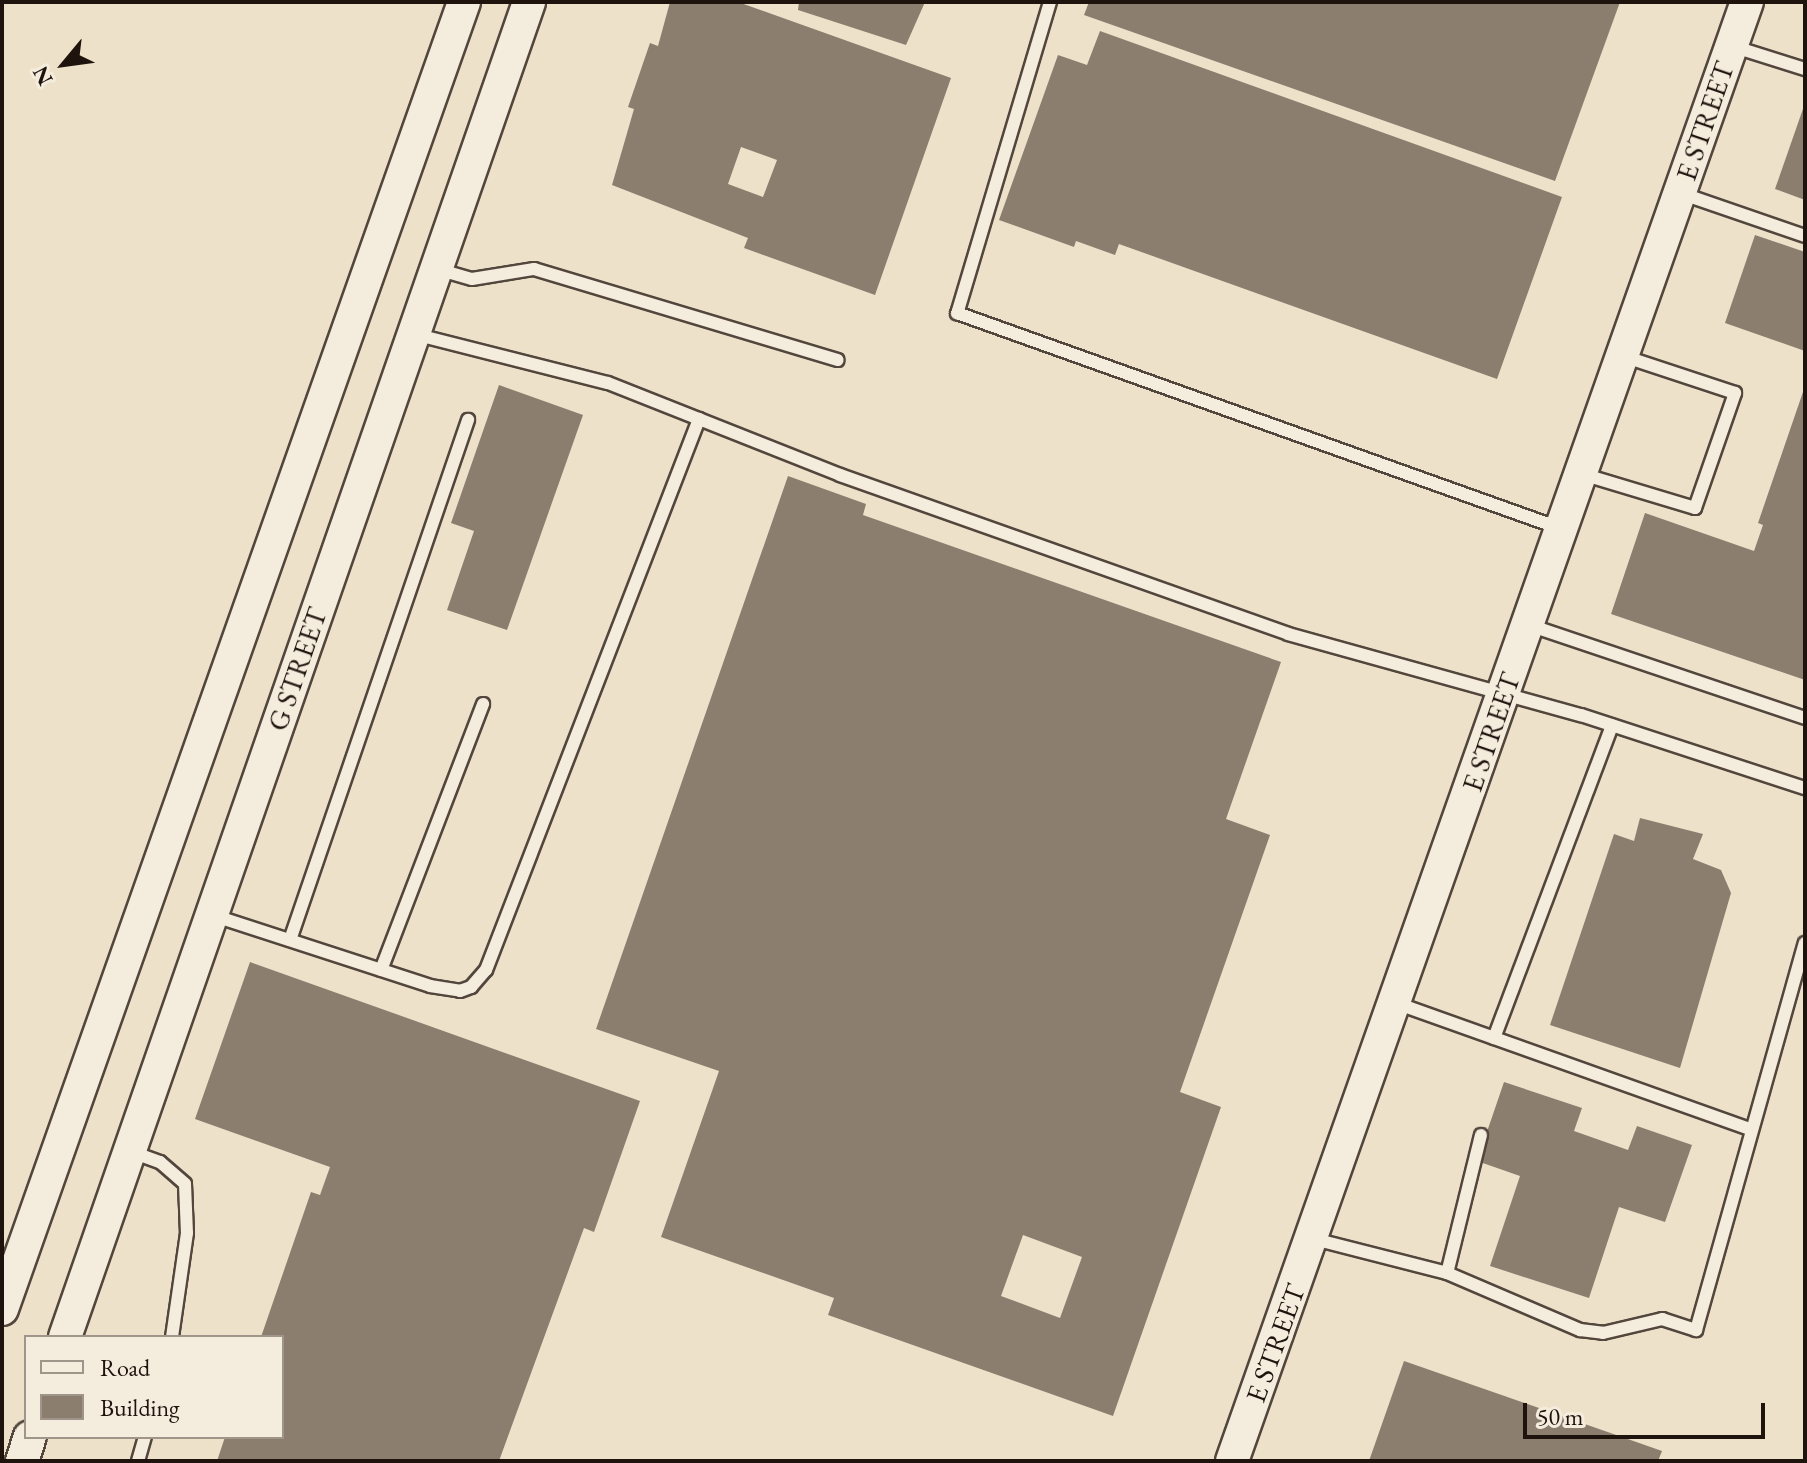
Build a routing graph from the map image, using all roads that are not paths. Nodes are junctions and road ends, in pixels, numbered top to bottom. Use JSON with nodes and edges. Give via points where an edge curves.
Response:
{"nodes":[{"id":1,"x":464,"y":2,"type":"edge"},
{"id":2,"x":529,"y":2,"type":"edge"},
{"id":3,"x":1050,"y":2,"type":"edge"},
{"id":4,"x":1747,"y":2,"type":"edge"},
{"id":5,"x":1732,"y":46,"type":"junction"},
{"id":6,"x":1805,"y":69,"type":"edge"},
{"id":7,"x":1680,"y":193,"type":"junction"},
{"id":8,"x":1805,"y":236,"type":"edge"},
{"id":9,"x":435,"y":269,"type":"junction"},
{"id":10,"x":413,"y":334,"type":"junction"},
{"id":11,"x":1623,"y":356,"type":"junction"},
{"id":12,"x":838,"y":360,"type":"dead end"},
{"id":13,"x":699,"y":419,"type":"junction"},
{"id":14,"x":468,"y":420,"type":"dead end"},
{"id":15,"x":1581,"y":474,"type":"junction"},
{"id":16,"x":1562,"y":529,"type":"junction"},
{"id":17,"x":1529,"y":625,"type":"junction"},
{"id":18,"x":1505,"y":693,"type":"junction"},
{"id":19,"x":483,"y":704,"type":"dead end"},
{"id":20,"x":1805,"y":718,"type":"edge"},
{"id":21,"x":1612,"y":726,"type":"junction"},
{"id":22,"x":1805,"y":788,"type":"edge"},
{"id":23,"x":211,"y":915,"type":"junction"},
{"id":24,"x":290,"y":940,"type":"junction"},
{"id":25,"x":1805,"y":943,"type":"edge"},
{"id":26,"x":381,"y":970,"type":"junction"},
{"id":27,"x":1396,"y":1003,"type":"junction"},
{"id":28,"x":1494,"y":1038,"type":"junction"},
{"id":29,"x":1749,"y":1129,"type":"junction"},
{"id":30,"x":1481,"y":1135,"type":"dead end"},
{"id":31,"x":129,"y":1151,"type":"junction"},
{"id":32,"x":1314,"y":1239,"type":"junction"},
{"id":33,"x":1447,"y":1273,"type":"junction"},
{"id":34,"x":2,"y":1309,"type":"edge"},
{"id":35,"x":66,"y":1335,"type":"edge"},
{"id":36,"x":172,"y":1335,"type":"edge"},
{"id":37,"x":29,"y":1439,"type":"edge"},
{"id":38,"x":144,"y":1439,"type":"edge"},
{"id":39,"x":22,"y":1461,"type":"edge"},
{"id":40,"x":138,"y":1461,"type":"edge"},
{"id":41,"x":1232,"y":1461,"type":"edge"}],
"edges":[{"from":1,"to":34,"type":"street"},
{"from":2,"to":9,"type":"street","name":"G STREET"},
{"from":3,"to":16,"type":"lane","via":[[957,313]]},
{"from":4,"to":5,"type":"street","name":"E STREET"},
{"from":5,"to":6,"type":"lane"},
{"from":5,"to":7,"type":"street","name":"E STREET"},
{"from":7,"to":8,"type":"lane"},
{"from":7,"to":11,"type":"street","name":"E STREET"},
{"from":9,"to":10,"type":"street","name":"G STREET"},
{"from":9,"to":12,"type":"lane","via":[[472,279],[534,269]]},
{"from":10,"to":13,"type":"lane","via":[[608,383]]},
{"from":10,"to":23,"type":"street","name":"G STREET"},
{"from":11,"to":15,"type":"street","name":"E STREET"},
{"from":11,"to":15,"type":"lane","via":[[1735,393],[1695,508]]},
{"from":13,"to":18,"type":"lane","via":[[851,479],[1288,634]]},
{"from":13,"to":26,"type":"lane","via":[[486,970],[460,991]]},
{"from":14,"to":24,"type":"lane"},
{"from":15,"to":16,"type":"street","name":"E STREET"},
{"from":16,"to":17,"type":"street","name":"E STREET"},
{"from":17,"to":18,"type":"street","name":"E STREET"},
{"from":17,"to":20,"type":"lane"},
{"from":18,"to":21,"type":"lane"},
{"from":18,"to":27,"type":"street","name":"E STREET"},
{"from":19,"to":26,"type":"lane"},
{"from":21,"to":22,"type":"lane"},
{"from":21,"to":28,"type":"lane"},
{"from":23,"to":24,"type":"lane"},
{"from":23,"to":31,"type":"street","name":"G STREET"},
{"from":24,"to":26,"type":"lane"},
{"from":25,"to":29,"type":"lane"},
{"from":27,"to":28,"type":"lane"},
{"from":27,"to":32,"type":"street","name":"E STREET"},
{"from":28,"to":29,"type":"lane"},
{"from":29,"to":33,"type":"lane","via":[[1696,1330],[1662,1319],[1603,1333],[1580,1330]]},
{"from":30,"to":33,"type":"lane"},
{"from":31,"to":35,"type":"street","name":"G STREET"},
{"from":31,"to":36,"type":"lane","via":[[160,1162],[185,1184],[187,1233]]},
{"from":32,"to":33,"type":"lane"},
{"from":32,"to":41,"type":"street","name":"E STREET"},
{"from":37,"to":39,"type":"street"},
{"from":38,"to":40,"type":"lane"}]}
